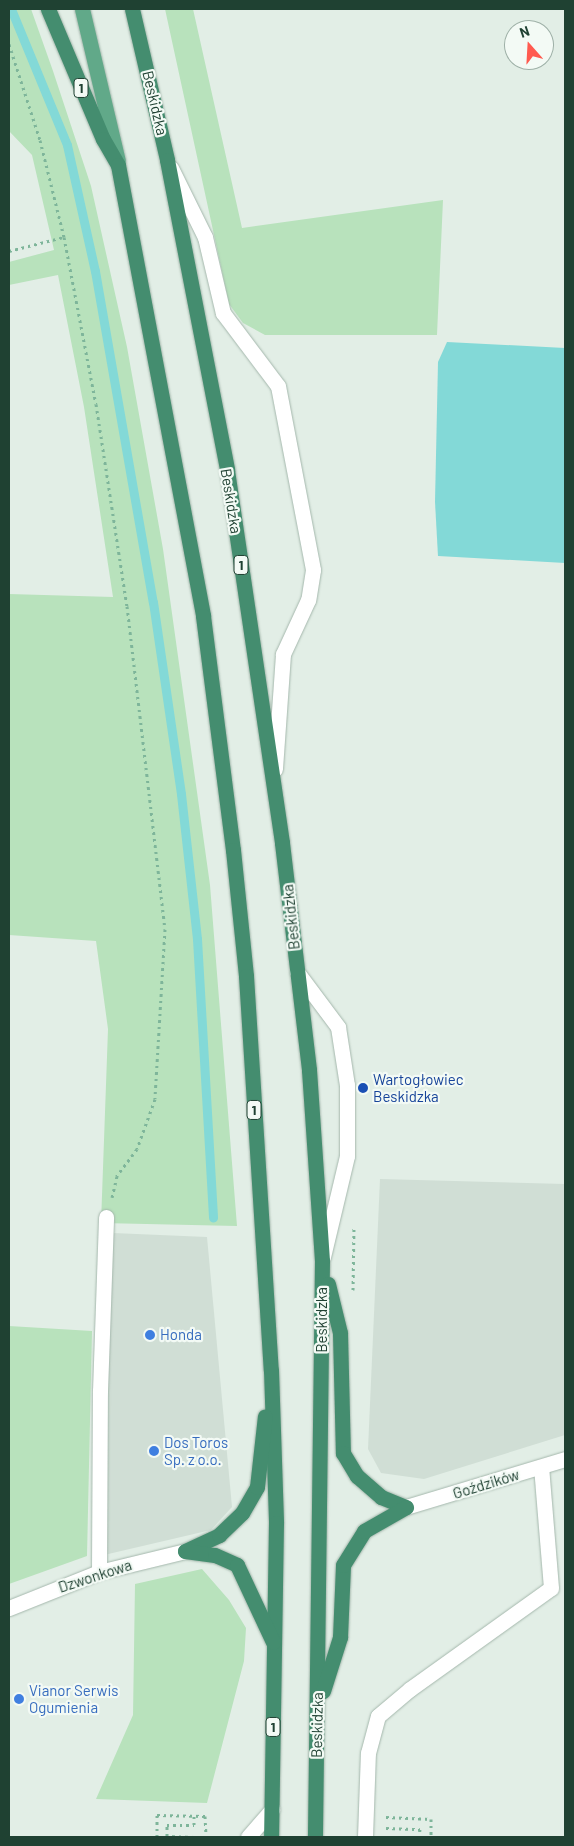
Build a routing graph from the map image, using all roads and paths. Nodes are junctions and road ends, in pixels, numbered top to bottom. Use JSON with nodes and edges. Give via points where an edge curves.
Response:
{"nodes":[{"id":1,"x":48,"y":9,"type":"edge"},
{"id":2,"x":82,"y":9,"type":"edge"},
{"id":3,"x":132,"y":9,"type":"edge"},
{"id":4,"x":9,"y":44,"type":"edge"},
{"id":5,"x":167,"y":160,"type":"junction"},
{"id":6,"x":118,"y":165,"type":"junction"},
{"id":7,"x":64,"y":237,"type":"junction"},
{"id":8,"x":9,"y":251,"type":"edge"},
{"id":9,"x":273,"y":786,"type":"junction"},
{"id":10,"x":297,"y":972,"type":"junction"},
{"id":11,"x":106,"y":1217,"type":"joint"},
{"id":12,"x":354,"y":1218,"type":"dead end"},
{"id":13,"x":322,"y":1261,"type":"junction"},
{"id":14,"x":353,"y":1296,"type":"dead end"},
{"id":15,"x":271,"y":1370,"type":"junction"},
{"id":16,"x":565,"y":1460,"type":"edge"},
{"id":17,"x":541,"y":1467,"type":"junction"},
{"id":18,"x":406,"y":1507,"type":"junction"},
{"id":19,"x":184,"y":1551,"type":"junction"},
{"id":20,"x":98,"y":1572,"type":"junction"},
{"id":21,"x":9,"y":1608,"type":"edge"},
{"id":22,"x":275,"y":1645,"type":"junction"},
{"id":23,"x":318,"y":1709,"type":"junction"},
{"id":24,"x":272,"y":1809,"type":"junction"},
{"id":25,"x":194,"y":1816,"type":"junction"},
{"id":26,"x":364,"y":1816,"type":"junction"},
{"id":27,"x":385,"y":1828,"type":"dead end"},
{"id":28,"x":157,"y":1837,"type":"edge"},
{"id":29,"x":194,"y":1837,"type":"edge"},
{"id":30,"x":206,"y":1837,"type":"edge"},
{"id":31,"x":248,"y":1837,"type":"edge"},
{"id":32,"x":271,"y":1837,"type":"edge"},
{"id":33,"x":315,"y":1837,"type":"edge"},
{"id":34,"x":365,"y":1837,"type":"edge"},
{"id":35,"x":419,"y":1837,"type":"edge"},
{"id":36,"x":431,"y":1837,"type":"edge"}],
"edges":[{"from":1,"to":6,"type":"highway","number":"1","via":[[103,139]]},
{"from":2,"to":6,"type":"main road"},
{"from":3,"to":5,"type":"highway","name":"Beskidzka","number":"1"},
{"from":4,"to":7,"type":"path","via":[[40,140]]},
{"from":5,"to":9,"type":"highway","name":"Beskidzka","number":"1","via":[[227,470]]},
{"from":5,"to":9,"type":"street","via":[[205,237],[223,313],[278,386],[313,570],[308,600],[283,654]]},
{"from":6,"to":15,"type":"highway","number":"1","via":[[203,616],[233,850],[246,976]]},
{"from":7,"to":8,"type":"path"},
{"from":7,"to":11,"type":"path","via":[[96,404],[125,596],[165,929],[155,1099],[137,1149],[117,1176]]},
{"from":9,"to":10,"type":"highway","name":"Beskidzka","number":"1"},
{"from":10,"to":13,"type":"highway","name":"Beskidzka","number":"1","via":[[309,1070]]},
{"from":10,"to":13,"type":"street","via":[[338,1027],[347,1085],[347,1156]]},
{"from":11,"to":20,"type":"street"},
{"from":12,"to":14,"type":"path"},
{"from":13,"to":18,"type":"highway","via":[[340,1333],[343,1453],[357,1476],[381,1497]]},
{"from":13,"to":23,"type":"highway","name":"Beskidzka","number":"1"},
{"from":15,"to":19,"type":"highway","via":[[257,1487],[242,1513],[219,1535]]},
{"from":15,"to":22,"type":"highway","number":"1","via":[[276,1523]]},
{"from":16,"to":17,"type":"street","name":"Goździków"},
{"from":17,"to":18,"type":"street","name":"Goździków"},
{"from":17,"to":26,"type":"street","via":[[551,1588],[410,1689],[378,1716],[368,1753]]},
{"from":18,"to":23,"type":"highway","via":[[364,1531],[343,1565],[340,1638]]},
{"from":19,"to":20,"type":"street","name":"Dzwonkowa"},
{"from":19,"to":22,"type":"highway","via":[[216,1554],[237,1565]]},
{"from":20,"to":21,"type":"street","name":"Dzwonkowa"},
{"from":22,"to":24,"type":"highway","number":"1"},
{"from":23,"to":33,"type":"highway","name":"Beskidzka","number":"1"},
{"from":24,"to":31,"type":"street"},
{"from":24,"to":32,"type":"highway","number":"1"},
{"from":25,"to":28,"type":"path","via":[[157,1815]]},
{"from":25,"to":29,"type":"path","via":[[194,1825],[167,1825],[167,1836]]},
{"from":25,"to":30,"type":"path","via":[[205,1816]]},
{"from":26,"to":34,"type":"street"},
{"from":26,"to":36,"type":"path","via":[[431,1819]]},
{"from":27,"to":35,"type":"path","via":[[420,1829]]}]}
